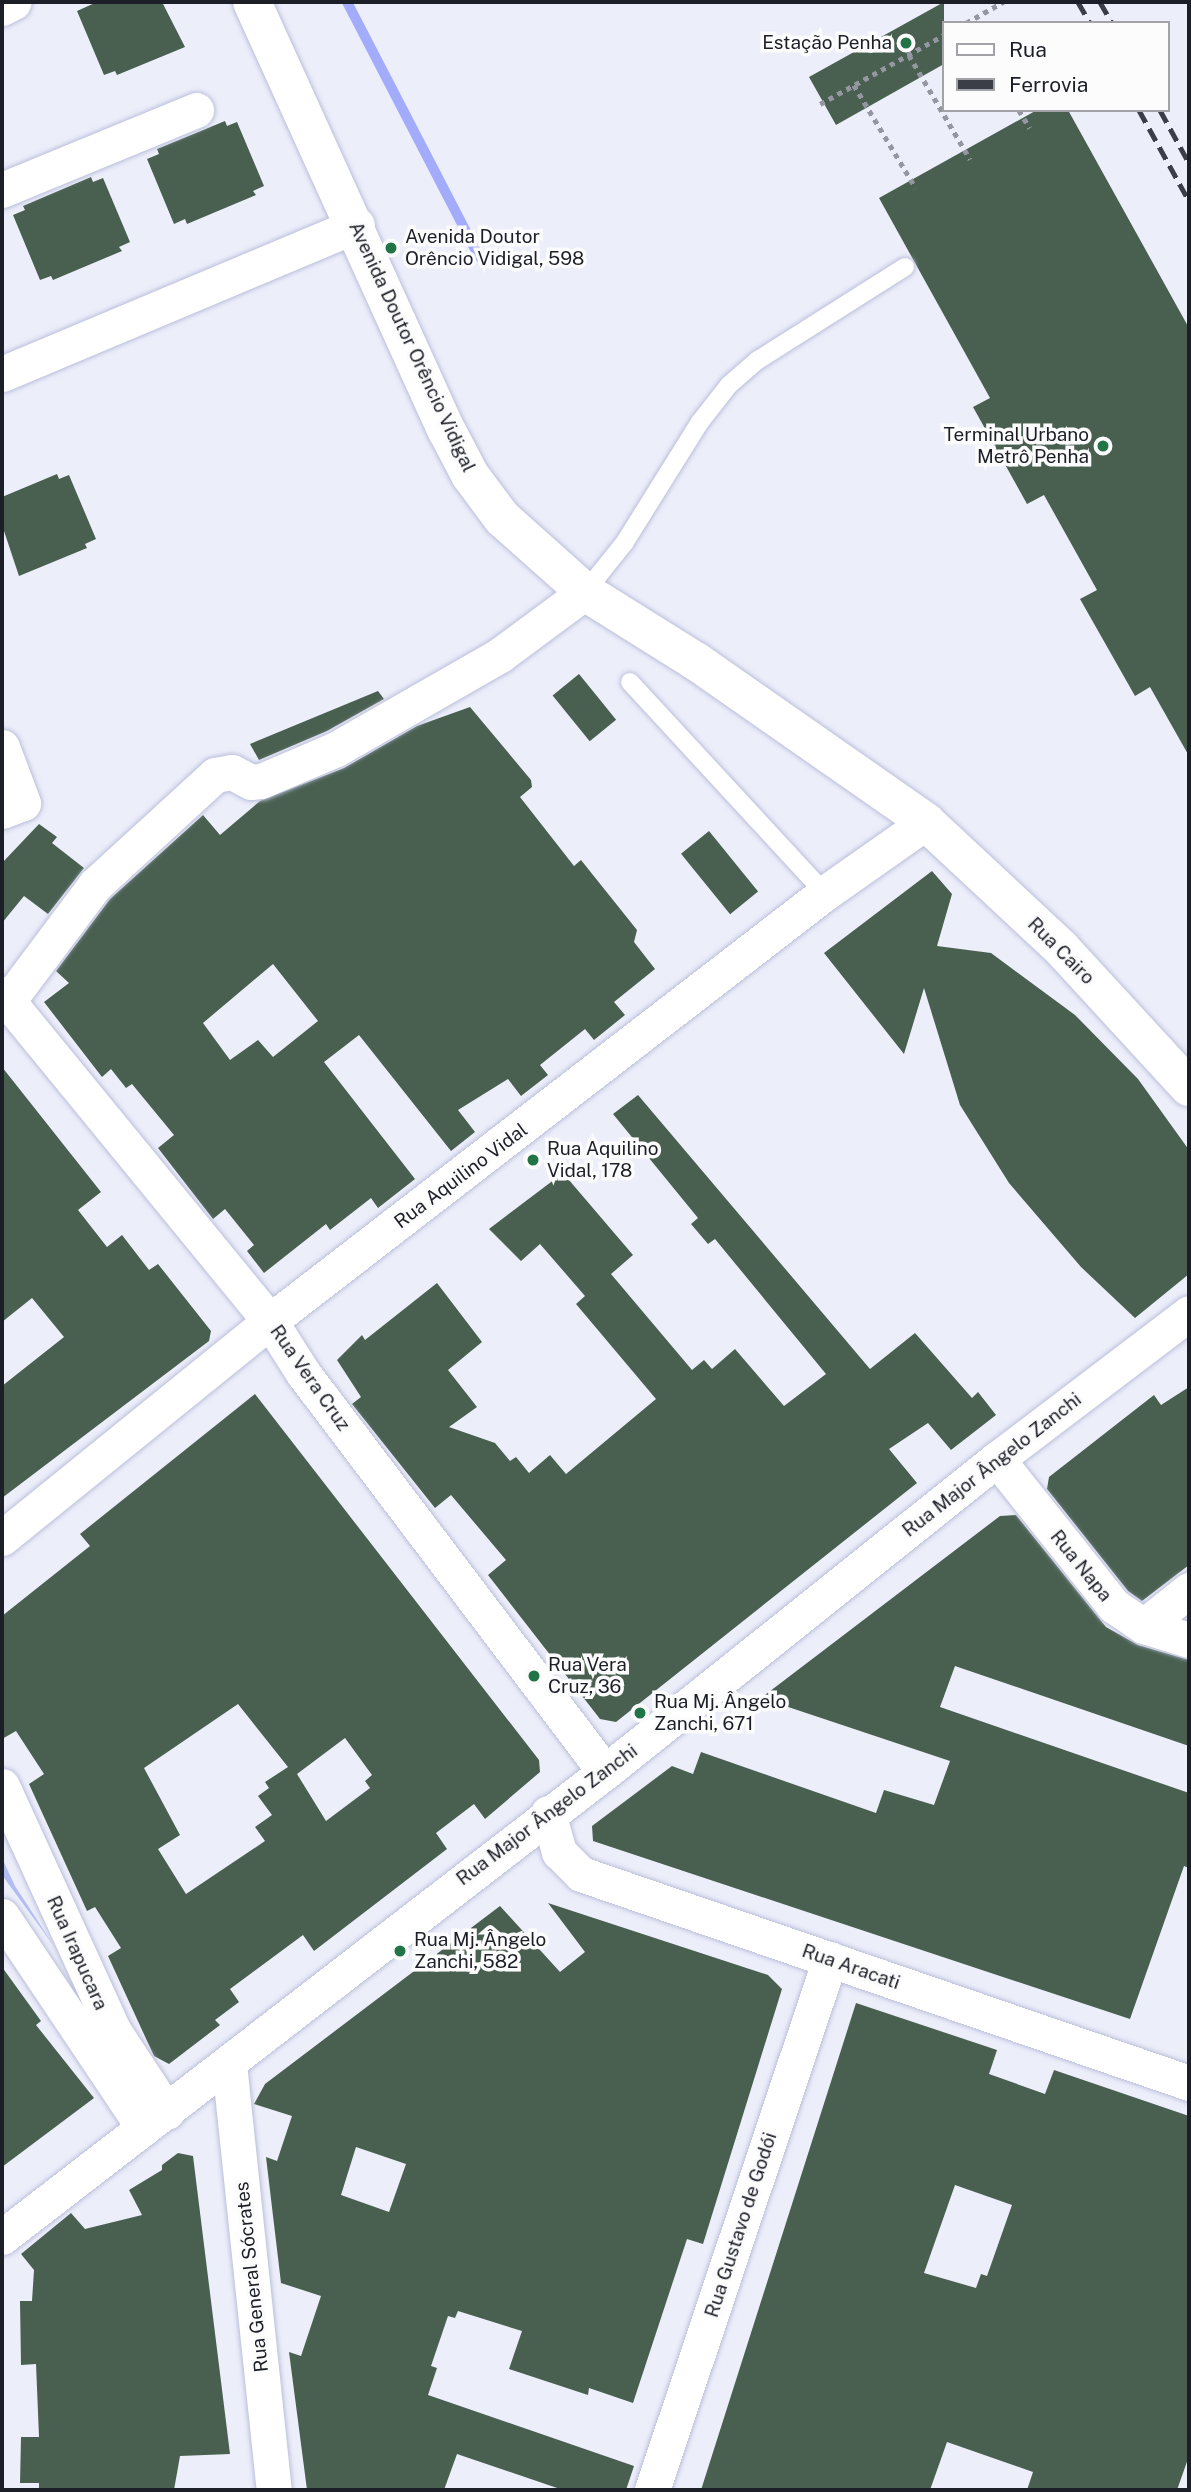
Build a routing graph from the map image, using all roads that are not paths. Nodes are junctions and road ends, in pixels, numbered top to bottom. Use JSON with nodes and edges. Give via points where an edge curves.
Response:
{"nodes":[{"id":1,"x":14,"y":2,"type":"edge"},
{"id":2,"x":252,"y":2,"type":"edge"},
{"id":3,"x":2,"y":8,"type":"edge"},
{"id":4,"x":196,"y":110,"type":"dead end"},
{"id":5,"x":2,"y":190,"type":"edge"},
{"id":6,"x":357,"y":225,"type":"junction"},
{"id":7,"x":905,"y":267,"type":"dead end"},
{"id":8,"x":2,"y":374,"type":"edge"},
{"id":9,"x":585,"y":592,"type":"junction"},
{"id":10,"x":630,"y":682,"type":"dead end"},
{"id":11,"x":2,"y":747,"type":"edge"},
{"id":12,"x":12,"y":807,"type":"edge"},
{"id":13,"x":926,"y":822,"type":"junction"},
{"id":14,"x":825,"y":893,"type":"junction"},
{"id":15,"x":5,"y":998,"type":"edge"},
{"id":16,"x":1189,"y":1087,"type":"edge"},
{"id":17,"x":1189,"y":1313,"type":"edge"},
{"id":18,"x":270,"y":1321,"type":"junction"},
{"id":19,"x":998,"y":1459,"type":"junction"},
{"id":20,"x":2,"y":1538,"type":"edge"},
{"id":21,"x":1189,"y":1590,"type":"edge"},
{"id":22,"x":1144,"y":1626,"type":"junction"},
{"id":23,"x":1189,"y":1640,"type":"edge"},
{"id":24,"x":605,"y":1772,"type":"junction"},
{"id":25,"x":2,"y":1786,"type":"edge"},
{"id":26,"x":548,"y":1813,"type":"junction"},
{"id":27,"x":2,"y":1916,"type":"edge"},
{"id":28,"x":830,"y":1959,"type":"junction"},
{"id":29,"x":229,"y":2064,"type":"junction"},
{"id":30,"x":1189,"y":2083,"type":"edge"},
{"id":31,"x":155,"y":2120,"type":"junction"},
{"id":32,"x":2,"y":2237,"type":"edge"},
{"id":33,"x":274,"y":2490,"type":"edge"},
{"id":34,"x":652,"y":2490,"type":"edge"}],
"edges":[{"from":1,"to":3,"type":"street"},
{"from":2,"to":6,"type":"street","name":"Avenida Doutor Orêncio Vidigal"},
{"from":4,"to":5,"type":"street"},
{"from":6,"to":8,"type":"street"},
{"from":6,"to":9,"type":"street","name":"Avenida Doutor Orêncio Vidigal","via":[[470,475],[502,518]]},
{"from":7,"to":9,"type":"lane","via":[[758,360],[729,385],[700,422],[625,542]]},
{"from":9,"to":13,"type":"street","name":"Avenida Doutor Orêncio Vidigal","via":[[697,662]]},
{"from":9,"to":15,"type":"street","via":[[500,655],[336,750],[261,781],[232,772],[215,775],[95,885]]},
{"from":10,"to":14,"type":"lane"},
{"from":11,"to":12,"type":"street"},
{"from":13,"to":14,"type":"street","name":"Rua Aquilino Vidal"},
{"from":13,"to":16,"type":"street","name":"Rua Cairo","via":[[1061,948]]},
{"from":14,"to":18,"type":"street","name":"Rua Aquilino Vidal"},
{"from":15,"to":18,"type":"street","name":"Rua Vera Cruz"},
{"from":17,"to":19,"type":"street","name":"Rua Major Ângelo Zanchi"},
{"from":18,"to":20,"type":"street","name":"Rua Aquilino Vidal"},
{"from":18,"to":24,"type":"street","name":"Rua Vera Cruz","via":[[303,1373]]},
{"from":19,"to":22,"type":"street","name":"Rua Napa","via":[[1114,1606]]},
{"from":19,"to":24,"type":"street","name":"Rua Major Ângelo Zanchi"},
{"from":21,"to":22,"type":"street"},
{"from":22,"to":23,"type":"street","name":"Rua Napa"},
{"from":24,"to":26,"type":"street","name":"Rua Major Ângelo Zanchi"},
{"from":25,"to":31,"type":"street","name":"Rua Irapucara"},
{"from":26,"to":28,"type":"street","name":"Rua Aracati","via":[[559,1852],[581,1874]]},
{"from":26,"to":29,"type":"street","name":"Rua Major Ângelo Zanchi"},
{"from":27,"to":31,"type":"street","name":"Rua Irapucara"},
{"from":28,"to":30,"type":"street","name":"Rua Aracati"},
{"from":28,"to":34,"type":"street","name":"Rua Gustavo de Godói"},
{"from":29,"to":31,"type":"street","name":"Rua Major Ângelo Zanchi"},
{"from":29,"to":33,"type":"street","name":"Rua General Sócrates"},
{"from":31,"to":32,"type":"street","name":"Rua Major Ângelo Zanchi"}]}
